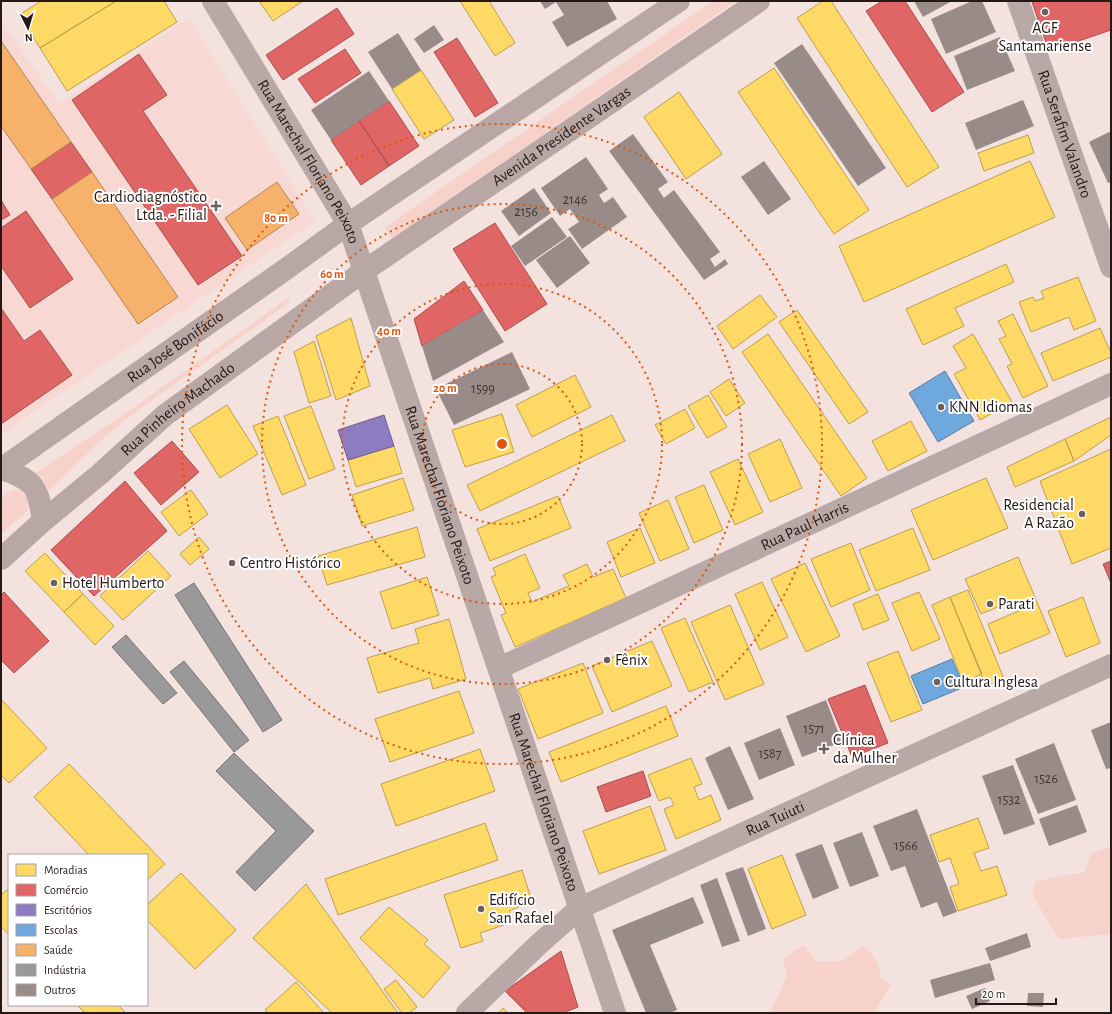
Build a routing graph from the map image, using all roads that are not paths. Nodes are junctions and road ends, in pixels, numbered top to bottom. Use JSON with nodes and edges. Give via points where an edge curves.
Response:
{"nodes":[{"id":1,"x":213,"y":1,"type":"edge"},
{"id":2,"x":679,"y":1,"type":"edge"},
{"id":3,"x":759,"y":1,"type":"edge"},
{"id":4,"x":1018,"y":1,"type":"edge"},
{"id":5,"x":348,"y":224,"type":"junction"},
{"id":6,"x":1111,"y":267,"type":"edge"},
{"id":7,"x":364,"y":271,"type":"junction"},
{"id":8,"x":1111,"y":384,"type":"edge"},
{"id":9,"x":1,"y":469,"type":"edge"},
{"id":10,"x":43,"y":521,"type":"junction"},
{"id":11,"x":1,"y":559,"type":"edge"},
{"id":12,"x":1111,"y":665,"type":"edge"},
{"id":13,"x":499,"y":668,"type":"junction"},
{"id":14,"x":580,"y":908,"type":"junction"},
{"id":15,"x":467,"y":1013,"type":"edge"},
{"id":16,"x":616,"y":1013,"type":"edge"}],
"edges":[{"from":1,"to":5,"type":"street","name":"Rua Marechal Floriano Peixoto"},
{"from":2,"to":5,"type":"main road"},
{"from":3,"to":7,"type":"main road","name":"Avenida Presidente Vargas"},
{"from":4,"to":6,"type":"street","name":"Rua Serafim Valandro"},
{"from":5,"to":7,"type":"street","name":"Rua Marechal Floriano Peixoto"},
{"from":5,"to":9,"type":"main road","name":"Rua José Bonifácio"},
{"from":7,"to":10,"type":"main road","name":"Rua Pinheiro Machado","via":[[165,415]]},
{"from":7,"to":13,"type":"street","name":"Rua Marechal Floriano Peixoto"},
{"from":8,"to":13,"type":"street","name":"Rua Paul Harris"},
{"from":9,"to":10,"type":"main road","via":[[22,476],[35,488],[41,504]]},
{"from":10,"to":11,"type":"main road","name":"Rua Pinheiro Machado"},
{"from":12,"to":14,"type":"street","name":"Rua Tuiuti"},
{"from":13,"to":14,"type":"street","name":"Rua Marechal Floriano Peixoto"},
{"from":14,"to":15,"type":"street","name":"Rua Tuiuti"},
{"from":14,"to":16,"type":"street","name":"Rua Marechal Floriano Peixoto"}]}
